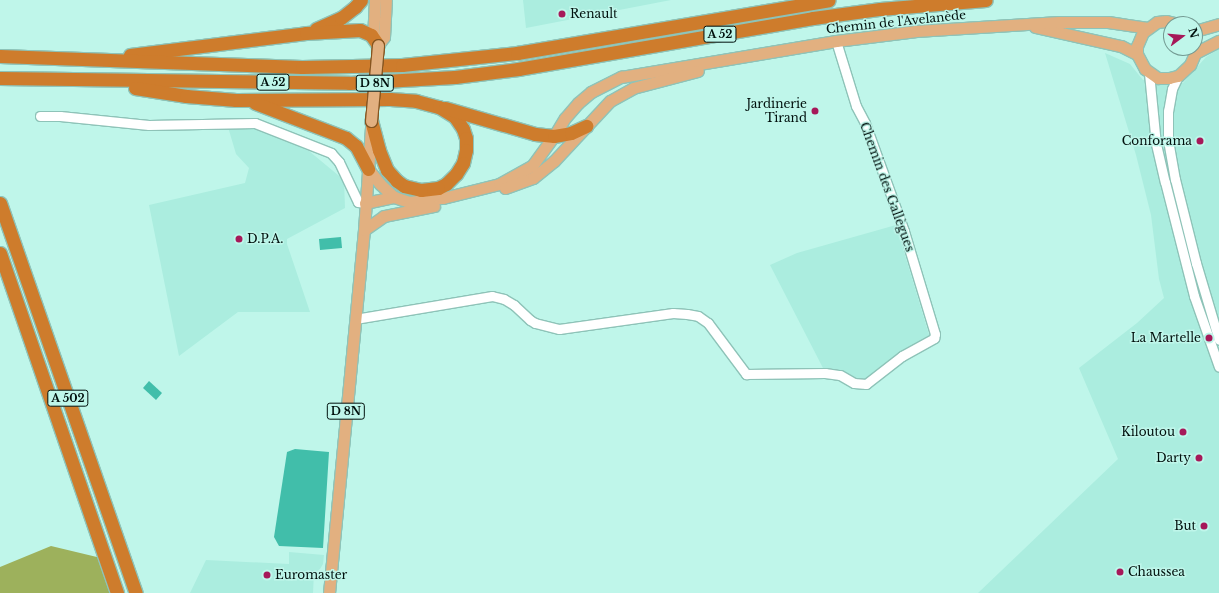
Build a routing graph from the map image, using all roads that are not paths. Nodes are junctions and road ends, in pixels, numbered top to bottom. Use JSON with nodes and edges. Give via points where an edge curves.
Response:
{"nodes":[{"id":1,"x":360,"y":0,"type":"edge"},
{"id":2,"x":375,"y":0,"type":"edge"},
{"id":3,"x":386,"y":0,"type":"edge"},
{"id":4,"x":829,"y":0,"type":"edge"},
{"id":5,"x":986,"y":0,"type":"edge"},
{"id":6,"x":1163,"y":21,"type":"edge"},
{"id":7,"x":1219,"y":24,"type":"edge"},
{"id":8,"x":1025,"y":25,"type":"junction"},
{"id":9,"x":1148,"y":28,"type":"junction"},
{"id":10,"x":1203,"y":29,"type":"edge"},
{"id":11,"x":306,"y":33,"type":"junction"},
{"id":12,"x":836,"y":41,"type":"junction"},
{"id":13,"x":1219,"y":41,"type":"edge"},
{"id":14,"x":378,"y":45,"type":"junction"},
{"id":15,"x":1203,"y":48,"type":"edge"},
{"id":16,"x":770,"y":53,"type":"junction"},
{"id":17,"x":1137,"y":54,"type":"junction"},
{"id":18,"x":0,"y":56,"type":"edge"},
{"id":19,"x":1193,"y":56,"type":"edge"},
{"id":20,"x":88,"y":60,"type":"junction"},
{"id":21,"x":1149,"y":73,"type":"junction"},
{"id":22,"x":1178,"y":76,"type":"junction"},
{"id":23,"x":0,"y":78,"type":"edge"},
{"id":24,"x":90,"y":80,"type":"junction"},
{"id":25,"x":248,"y":101,"type":"junction"},
{"id":26,"x":439,"y":107,"type":"junction"},
{"id":27,"x":40,"y":116,"type":"dead end"},
{"id":28,"x":371,"y":121,"type":"junction"},
{"id":29,"x":586,"y":126,"type":"junction"},
{"id":30,"x":554,"y":136,"type":"junction"},
{"id":31,"x":368,"y":169,"type":"junction"},
{"id":32,"x":394,"y":197,"type":"junction"},
{"id":33,"x":365,"y":202,"type":"junction"},
{"id":34,"x":0,"y":203,"type":"edge"},
{"id":35,"x":384,"y":216,"type":"junction"},
{"id":36,"x":364,"y":230,"type":"junction"},
{"id":37,"x":0,"y":253,"type":"edge"},
{"id":38,"x":355,"y":319,"type":"junction"},
{"id":39,"x":1219,"y":340,"type":"edge"},
{"id":40,"x":1219,"y":367,"type":"edge"},
{"id":41,"x":117,"y":593,"type":"edge"},
{"id":42,"x":136,"y":593,"type":"edge"},
{"id":43,"x":329,"y":593,"type":"edge"}],
"edges":[{"from":1,"to":11,"type":"highway","via":[[341,18]]},
{"from":2,"to":14,"type":"main road","number":"D 8N","via":[[373,33]]},
{"from":3,"to":14,"type":"main road","number":"D 8N","via":[[384,38]]},
{"from":4,"to":20,"type":"highway","number":"A 52","via":[[464,60],[302,67]]},
{"from":5,"to":24,"type":"highway","number":"A 52","via":[[880,9],[813,18],[518,69],[455,77],[349,83]]},
{"from":6,"to":9,"type":"main road"},
{"from":7,"to":10,"type":"main road"},
{"from":8,"to":9,"type":"main road","via":[[1108,22]]},
{"from":8,"to":12,"type":"main road","name":"Chemin de l'Avelanède","via":[[916,31]]},
{"from":8,"to":17,"type":"main road","via":[[1121,46]]},
{"from":9,"to":17,"type":"main road","via":[[1139,38]]},
{"from":11,"to":14,"type":"highway","via":[[360,30],[370,34]]},
{"from":11,"to":20,"type":"highway"},
{"from":12,"to":16,"type":"main road","name":"Chemin de l'Avelanède"},
{"from":12,"to":38,"type":"street","name":"Chemin des Gallègues","via":[[856,106],[865,123],[904,231],[935,334],[934,338],[902,356],[866,384],[859,384],[840,374],[746,374],[708,323],[698,316],[687,314],[673,313],[558,329],[535,323],[514,305],[492,296]]},
{"from":13,"to":15,"type":"main road"},
{"from":14,"to":28,"type":"main road","number":"D 8N","bridge":true},
{"from":16,"to":29,"type":"main road","name":"Chemin de l'Avelanède","via":[[633,88],[610,101]]},
{"from":16,"to":30,"type":"main road","name":"Chemin de l'Avelanède","via":[[621,77],[591,92],[578,103]]},
{"from":17,"to":21,"type":"main road"},
{"from":18,"to":20,"type":"highway","number":"A 52"},
{"from":19,"to":22,"type":"main road","via":[[1190,65]]},
{"from":21,"to":22,"type":"main road","via":[[1158,78]]},
{"from":21,"to":40,"type":"street","via":[[1156,144],[1164,182],[1194,296]]},
{"from":22,"to":39,"type":"street","via":[[1172,89],[1168,111],[1168,140],[1196,263]]},
{"from":23,"to":24,"type":"highway","number":"A 52"},
{"from":24,"to":25,"type":"highway","via":[[186,96]]},
{"from":25,"to":26,"type":"highway","via":[[390,99],[416,101]]},
{"from":25,"to":31,"type":"highway","via":[[346,138],[356,146]]},
{"from":26,"to":28,"type":"highway","via":[[455,117],[463,129],[466,150],[463,163],[456,174],[438,188],[413,189],[397,181],[387,170],[381,157]]},
{"from":26,"to":30,"type":"highway","via":[[535,134]]},
{"from":27,"to":33,"type":"street","via":[[149,125],[255,123],[331,153],[339,162],[358,202]]},
{"from":28,"to":31,"type":"main road","number":"D 8N"},
{"from":29,"to":30,"type":"highway","via":[[571,133]]},
{"from":29,"to":35,"type":"main road","name":"Chemin de l'Avelanède","via":[[554,161],[532,178],[497,191]]},
{"from":30,"to":32,"type":"main road","name":"Chemin de l'Avelanède","via":[[532,166],[499,184],[427,201],[409,202]]},
{"from":31,"to":32,"type":"main road","name":"Chemin de l'Avelanède"},
{"from":31,"to":33,"type":"main road","number":"D 8N"},
{"from":32,"to":33,"type":"main road","name":"Chemin de l'Avelanède"},
{"from":33,"to":35,"type":"main road"},
{"from":33,"to":36,"type":"main road","number":"D 8N"},
{"from":34,"to":42,"type":"highway","number":"A 502"},
{"from":35,"to":36,"type":"main road","name":"Chemin de l'Avelanède"},
{"from":36,"to":38,"type":"main road","number":"D 8N"},
{"from":37,"to":41,"type":"highway","number":"A 502"},
{"from":38,"to":43,"type":"main road","number":"D 8N"}]}
